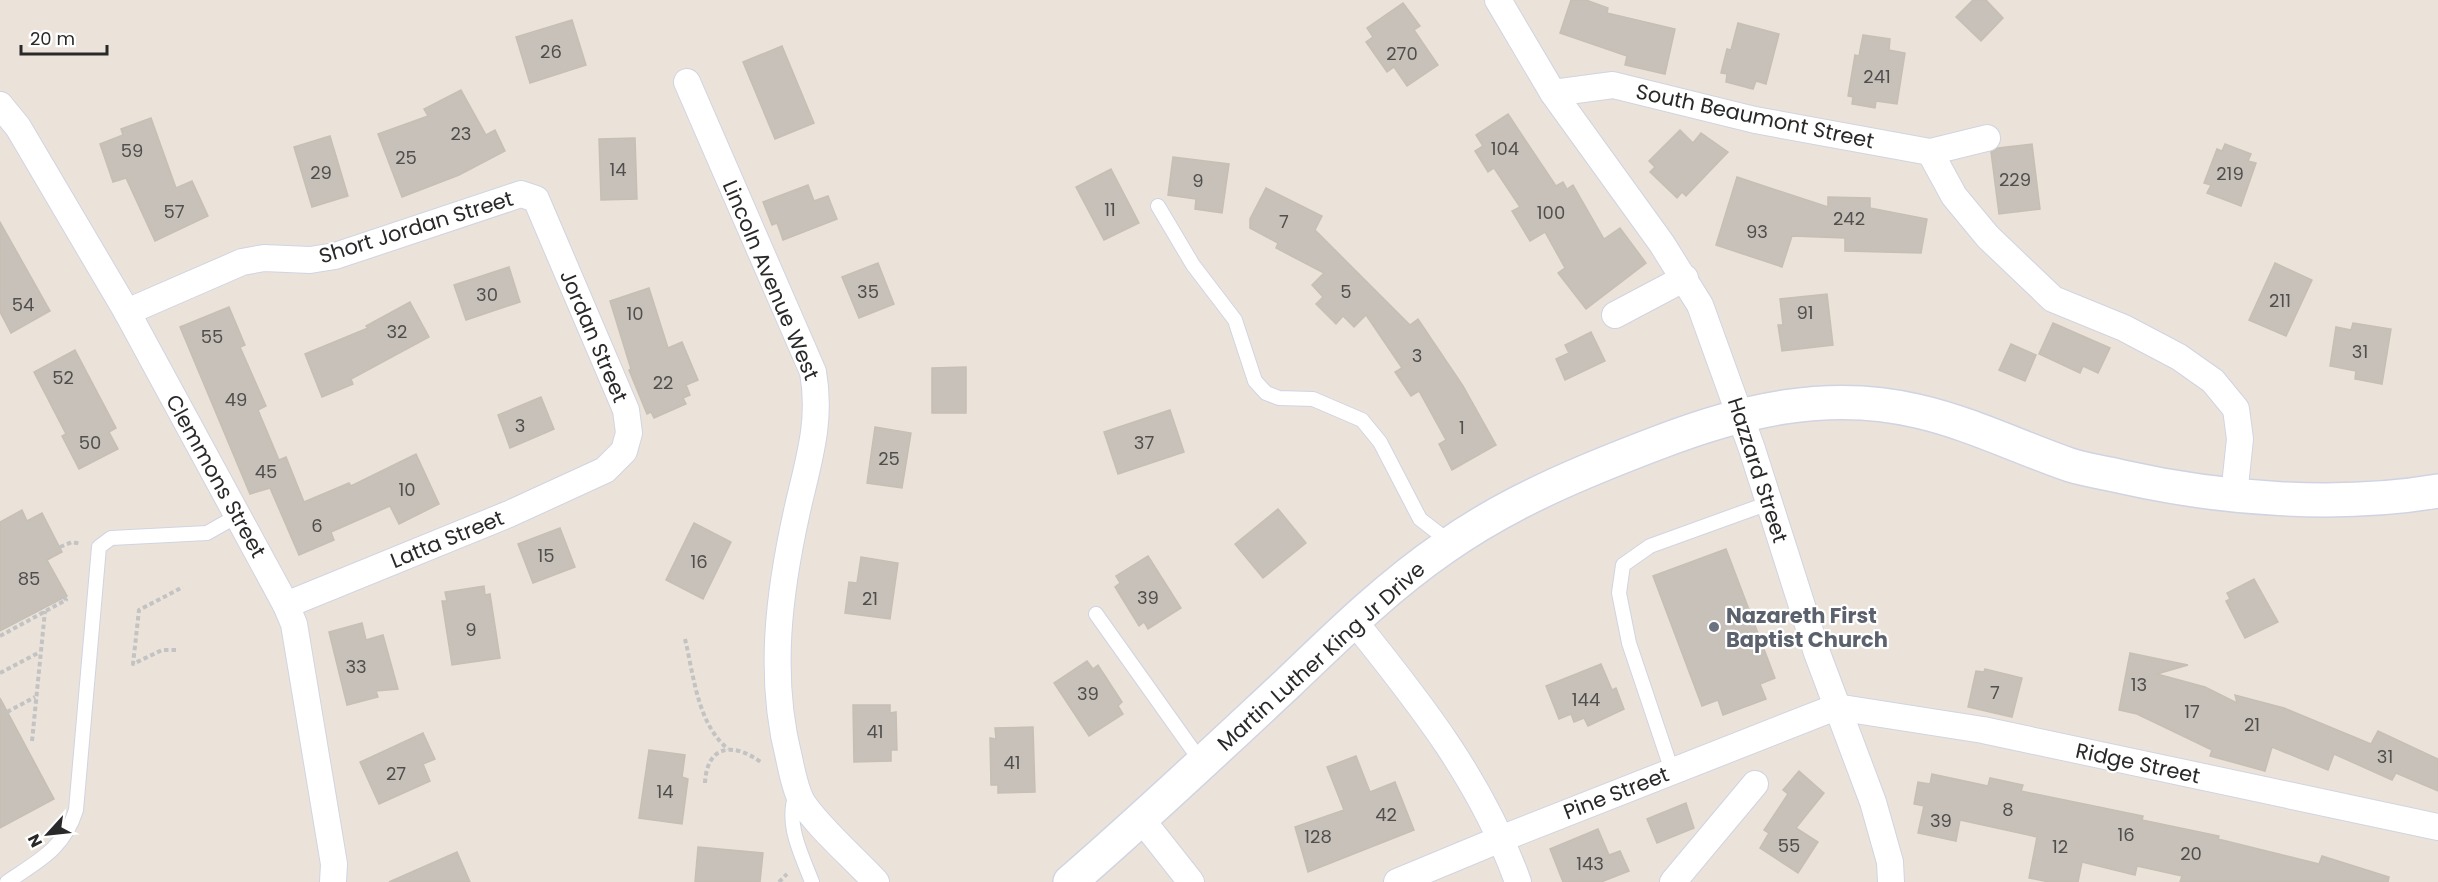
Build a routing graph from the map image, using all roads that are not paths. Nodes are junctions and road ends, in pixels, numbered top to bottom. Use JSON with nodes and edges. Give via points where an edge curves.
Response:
{"nodes":[{"id":1,"x":1498,"y":0,"type":"edge"},
{"id":2,"x":687,"y":82,"type":"dead end"},
{"id":3,"x":1553,"y":93,"type":"junction"},
{"id":4,"x":0,"y":105,"type":"edge"},
{"id":5,"x":1987,"y":138,"type":"dead end"},
{"id":6,"x":1930,"y":152,"type":"junction"},
{"id":7,"x":536,"y":199,"type":"joint"},
{"id":8,"x":1158,"y":206,"type":"dead end"},
{"id":9,"x":1685,"y":278,"type":"junction"},
{"id":10,"x":127,"y":312,"type":"junction"},
{"id":11,"x":1615,"y":315,"type":"dead end"},
{"id":12,"x":1739,"y":415,"type":"junction"},
{"id":13,"x":605,"y":470,"type":"joint"},
{"id":14,"x":2438,"y":490,"type":"edge"},
{"id":15,"x":2234,"y":495,"type":"junction"},
{"id":16,"x":1769,"y":503,"type":"junction"},
{"id":17,"x":237,"y":516,"type":"junction"},
{"id":18,"x":1451,"y":543,"type":"junction"},
{"id":19,"x":286,"y":605,"type":"junction"},
{"id":20,"x":1096,"y":614,"type":"dead end"},
{"id":21,"x":1354,"y":621,"type":"junction"},
{"id":22,"x":1836,"y":707,"type":"junction"},
{"id":23,"x":1202,"y":764,"type":"junction"},
{"id":24,"x":1672,"y":771,"type":"junction"},
{"id":25,"x":1755,"y":784,"type":"dead end"},
{"id":26,"x":798,"y":789,"type":"junction"},
{"id":27,"x":1142,"y":820,"type":"junction"},
{"id":28,"x":2438,"y":827,"type":"edge"},
{"id":29,"x":1503,"y":838,"type":"junction"},
{"id":30,"x":7,"y":882,"type":"edge"},
{"id":31,"x":333,"y":882,"type":"edge"},
{"id":32,"x":812,"y":882,"type":"edge"},
{"id":33,"x":876,"y":882,"type":"edge"},
{"id":34,"x":1070,"y":882,"type":"edge"},
{"id":35,"x":1191,"y":882,"type":"edge"},
{"id":36,"x":1397,"y":882,"type":"edge"},
{"id":37,"x":1518,"y":882,"type":"edge"},
{"id":38,"x":1673,"y":882,"type":"edge"},
{"id":39,"x":1891,"y":882,"type":"edge"}],
"edges":[{"from":1,"to":3,"type":"street"},
{"from":2,"to":26,"type":"street","name":"Lincoln Avenue West","via":[[813,372],[818,399],[778,612],[779,714]]},
{"from":3,"to":6,"type":"street","name":"South Beaumont Street","via":[[1613,85],[1755,120]]},
{"from":3,"to":9,"type":"street","name":"Hazzard Street"},
{"from":4,"to":10,"type":"street","name":"Clemmons Street","via":[[18,127]]},
{"from":5,"to":6,"type":"street"},
{"from":6,"to":15,"type":"street","via":[[1954,196],[1988,237],[2053,299],[2124,328],[2179,357],[2213,381],[2236,410],[2240,440]]},
{"from":7,"to":10,"type":"street","name":"Short Jordan Street","via":[[521,194],[335,256],[242,262]]},
{"from":7,"to":13,"type":"street","name":"Jordan Street","via":[[626,410],[629,433],[624,451]]},
{"from":8,"to":18,"type":"lane","via":[[1193,265],[1235,320],[1255,381],[1266,393],[1279,398],[1313,399],[1362,420],[1380,442],[1420,519]]},
{"from":9,"to":11,"type":"street"},
{"from":9,"to":12,"type":"street","name":"Hazzard Street","via":[[1713,334]]},
{"from":10,"to":17,"type":"street","name":"Clemmons Street"},
{"from":12,"to":15,"type":"main road","name":"Martin Luther King Jr Drive","via":[[1865,401],[1980,429],[2072,466]]},
{"from":12,"to":16,"type":"street","name":"Hazzard Street"},
{"from":12,"to":18,"type":"main road","name":"Martin Luther King Jr Drive","via":[[1600,464],[1520,502]]},
{"from":13,"to":19,"type":"street","name":"Latta Street","via":[[509,514]]},
{"from":14,"to":15,"type":"main road","name":"Martin Luther King Jr Drive","via":[[2403,497],[2326,499]]},
{"from":16,"to":22,"type":"street","name":"Hazzard Street"},
{"from":16,"to":24,"type":"lane","via":[[1650,546],[1623,565],[1618,593],[1629,643]]},
{"from":17,"to":19,"type":"street","name":"Clemmons Street"},
{"from":17,"to":30,"type":"lane","via":[[207,533],[111,538],[99,547],[76,810],[70,830],[57,847]]},
{"from":18,"to":21,"type":"main road","name":"Martin Luther King Jr Drive"},
{"from":19,"to":31,"type":"street","name":"Clemmons Street","via":[[294,624],[321,780],[334,864]]},
{"from":20,"to":23,"type":"lane"},
{"from":21,"to":23,"type":"main road","name":"Martin Luther King Jr Drive"},
{"from":21,"to":29,"type":"street","via":[[1418,700],[1476,788]]},
{"from":22,"to":24,"type":"street","name":"Pine Street"},
{"from":22,"to":28,"type":"street","name":"Ridge Street","via":[[1983,730]]},
{"from":22,"to":39,"type":"street","name":"Hazzard Street","via":[[1873,802],[1890,862]]},
{"from":23,"to":27,"type":"main road","name":"Martin Luther King Jr Drive"},
{"from":24,"to":29,"type":"street","name":"Pine Street"},
{"from":25,"to":38,"type":"street"},
{"from":26,"to":32,"type":"lane","via":[[790,814],[796,843]]},
{"from":26,"to":33,"type":"street","name":"Lincoln Avenue West","via":[[802,801]]},
{"from":27,"to":34,"type":"main road","name":"Martin Luther King Jr Drive"},
{"from":27,"to":35,"type":"street"},
{"from":29,"to":36,"type":"street","name":"Pine Street"},
{"from":29,"to":37,"type":"street"}]}
